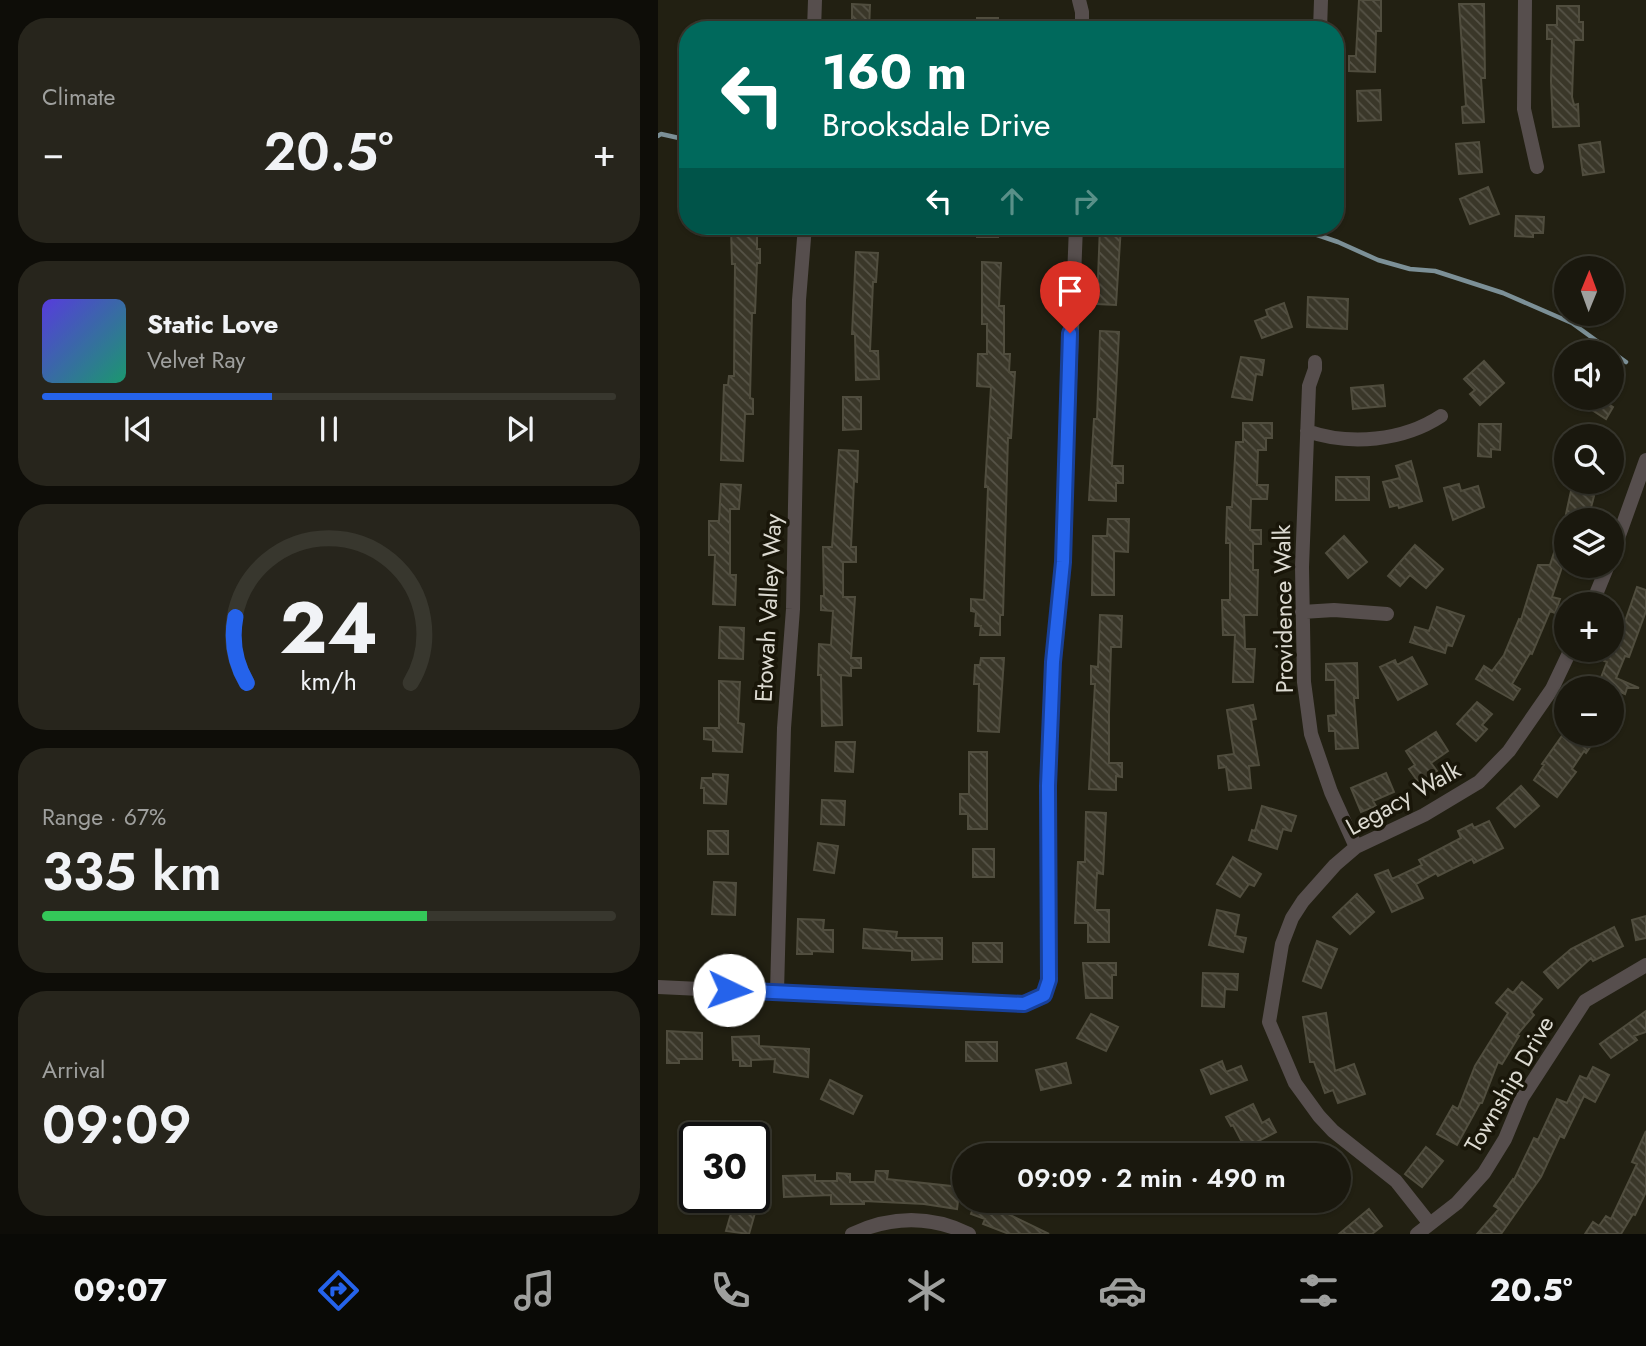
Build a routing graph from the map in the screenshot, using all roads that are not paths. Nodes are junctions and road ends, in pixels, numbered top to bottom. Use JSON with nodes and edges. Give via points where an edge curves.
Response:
{"nodes":[{"id":1,"x":815,"y":0,"type":"edge"},
{"id":2,"x":1079,"y":0,"type":"edge"},
{"id":3,"x":1321,"y":0,"type":"edge"},
{"id":4,"x":1525,"y":0,"type":"edge"},
{"id":5,"x":814,"y":21,"type":"edge"},
{"id":6,"x":1082,"y":21,"type":"edge"},
{"id":7,"x":1321,"y":21,"type":"edge"},
{"id":8,"x":1536,"y":167,"type":"dead end"},
{"id":9,"x":804,"y":235,"type":"edge"},
{"id":10,"x":1076,"y":235,"type":"edge"},
{"id":11,"x":1315,"y":362,"type":"dead end"},
{"id":12,"x":1441,"y":416,"type":"dead end"},
{"id":13,"x":1307,"y":431,"type":"junction"},
{"id":14,"x":1646,"y":460,"type":"edge"},
{"id":15,"x":1624,"y":521,"type":"edge"},
{"id":16,"x":1302,"y":612,"type":"junction"},
{"id":17,"x":1387,"y":614,"type":"dead end"},
{"id":18,"x":1565,"y":662,"type":"edge"},
{"id":19,"x":1356,"y":847,"type":"junction"},
{"id":20,"x":1646,"y":965,"type":"edge"},
{"id":21,"x":658,"y":987,"type":"edge"},
{"id":22,"x":777,"y":992,"type":"junction"},
{"id":23,"x":1430,"y":1224,"type":"junction"},
{"id":24,"x":852,"y":1234,"type":"edge"},
{"id":25,"x":969,"y":1234,"type":"edge"},
{"id":26,"x":1417,"y":1234,"type":"edge"}],
"edges":[{"from":1,"to":5,"type":"street"},
{"from":2,"to":6,"type":"street"},
{"from":3,"to":7,"type":"street"},
{"from":4,"to":8,"type":"street","via":[[1524,109]]},
{"from":9,"to":22,"type":"street","name":"Etowah Valley Way"},
{"from":10,"to":22,"type":"street","via":[[1063,562],[1053,662],[1049,980],[1044,995],[1024,1004]]},
{"from":11,"to":13,"type":"street","name":"Providence Walk"},
{"from":12,"to":13,"type":"street","via":[[1424,427],[1374,438],[1322,437]]},
{"from":13,"to":16,"type":"street","name":"Providence Walk"},
{"from":14,"to":15,"type":"street"},
{"from":16,"to":17,"type":"street"},
{"from":16,"to":19,"type":"street","name":"Providence Walk","via":[[1311,734]]},
{"from":18,"to":19,"type":"street","name":"Legacy Walk","via":[[1509,751],[1479,782]]},
{"from":19,"to":23,"type":"street","name":"Legacy Walk","via":[[1335,865],[1292,918],[1280,953],[1269,1022],[1306,1101],[1333,1131],[1396,1181]]},
{"from":20,"to":23,"type":"street","name":"Township Drive","via":[[1585,1001],[1522,1098],[1484,1173]]},
{"from":21,"to":22,"type":"street"},
{"from":23,"to":26,"type":"street","name":"Township Drive"},
{"from":24,"to":25,"type":"street","via":[[909,1219],[949,1225]]}]}
